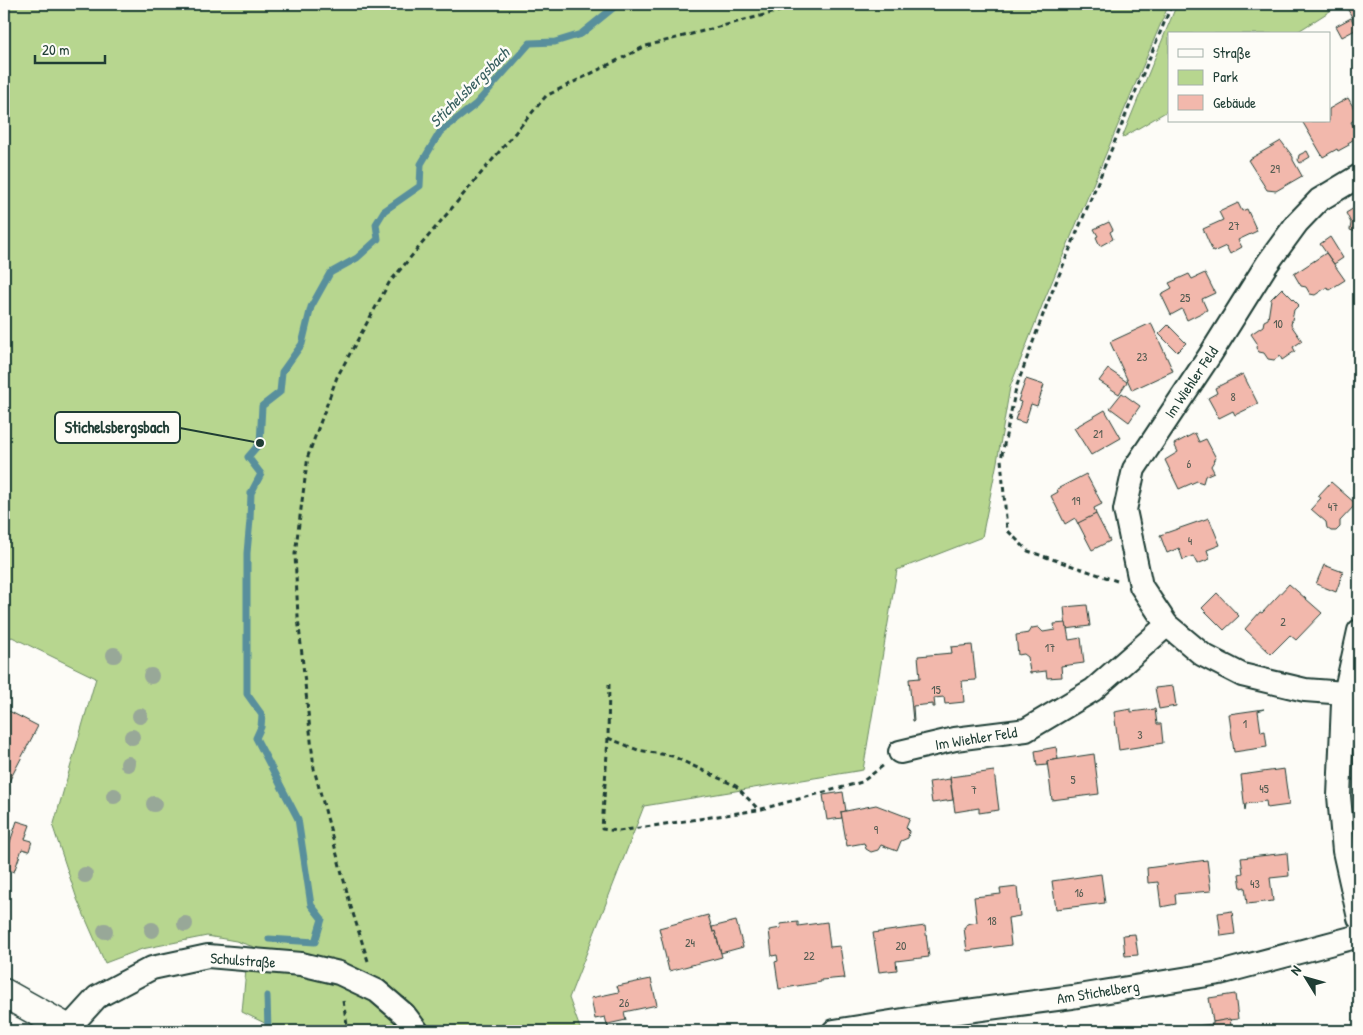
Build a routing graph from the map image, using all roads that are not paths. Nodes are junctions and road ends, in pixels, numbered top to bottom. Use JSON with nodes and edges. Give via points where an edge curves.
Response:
{"nodes":[{"id":1,"x":1359,"y":176,"type":"edge"},
{"id":2,"x":1167,"y":625,"type":"junction"},
{"id":3,"x":1359,"y":631,"type":"edge"},
{"id":4,"x":1349,"y":700,"type":"edge"},
{"id":5,"x":900,"y":752,"type":"road end"},
{"id":6,"x":1359,"y":918,"type":"edge"},
{"id":7,"x":1359,"y":936,"type":"edge"},
{"id":8,"x":4,"y":993,"type":"edge"},
{"id":9,"x":69,"y":1030,"type":"edge"},
{"id":10,"x":417,"y":1031,"type":"edge"},
{"id":11,"x":834,"y":1031,"type":"edge"}],
"edges":[{"from":1,"to":2,"type":"street","name":"Im Wiehler Feld","via":[[1319,200],[1297,223],[1134,469],[1125,510],[1142,586]]},
{"from":2,"to":4,"type":"street","name":"Im Wiehler Feld","via":[[1203,655],[1242,674]]},
{"from":2,"to":5,"type":"street","name":"Im Wiehler Feld","via":[[1094,690],[1026,730],[955,739]]},
{"from":3,"to":4,"type":"street"},
{"from":4,"to":6,"type":"street","via":[[1339,796],[1344,851]]},
{"from":7,"to":11,"type":"street","name":"Am Stichelberg","via":[[1220,973]]},
{"from":8,"to":9,"type":"street"},
{"from":9,"to":10,"type":"street","name":"Schulstraße","via":[[97,997],[152,968],[208,956],[301,964],[340,973],[377,990],[404,1014]]}]}
